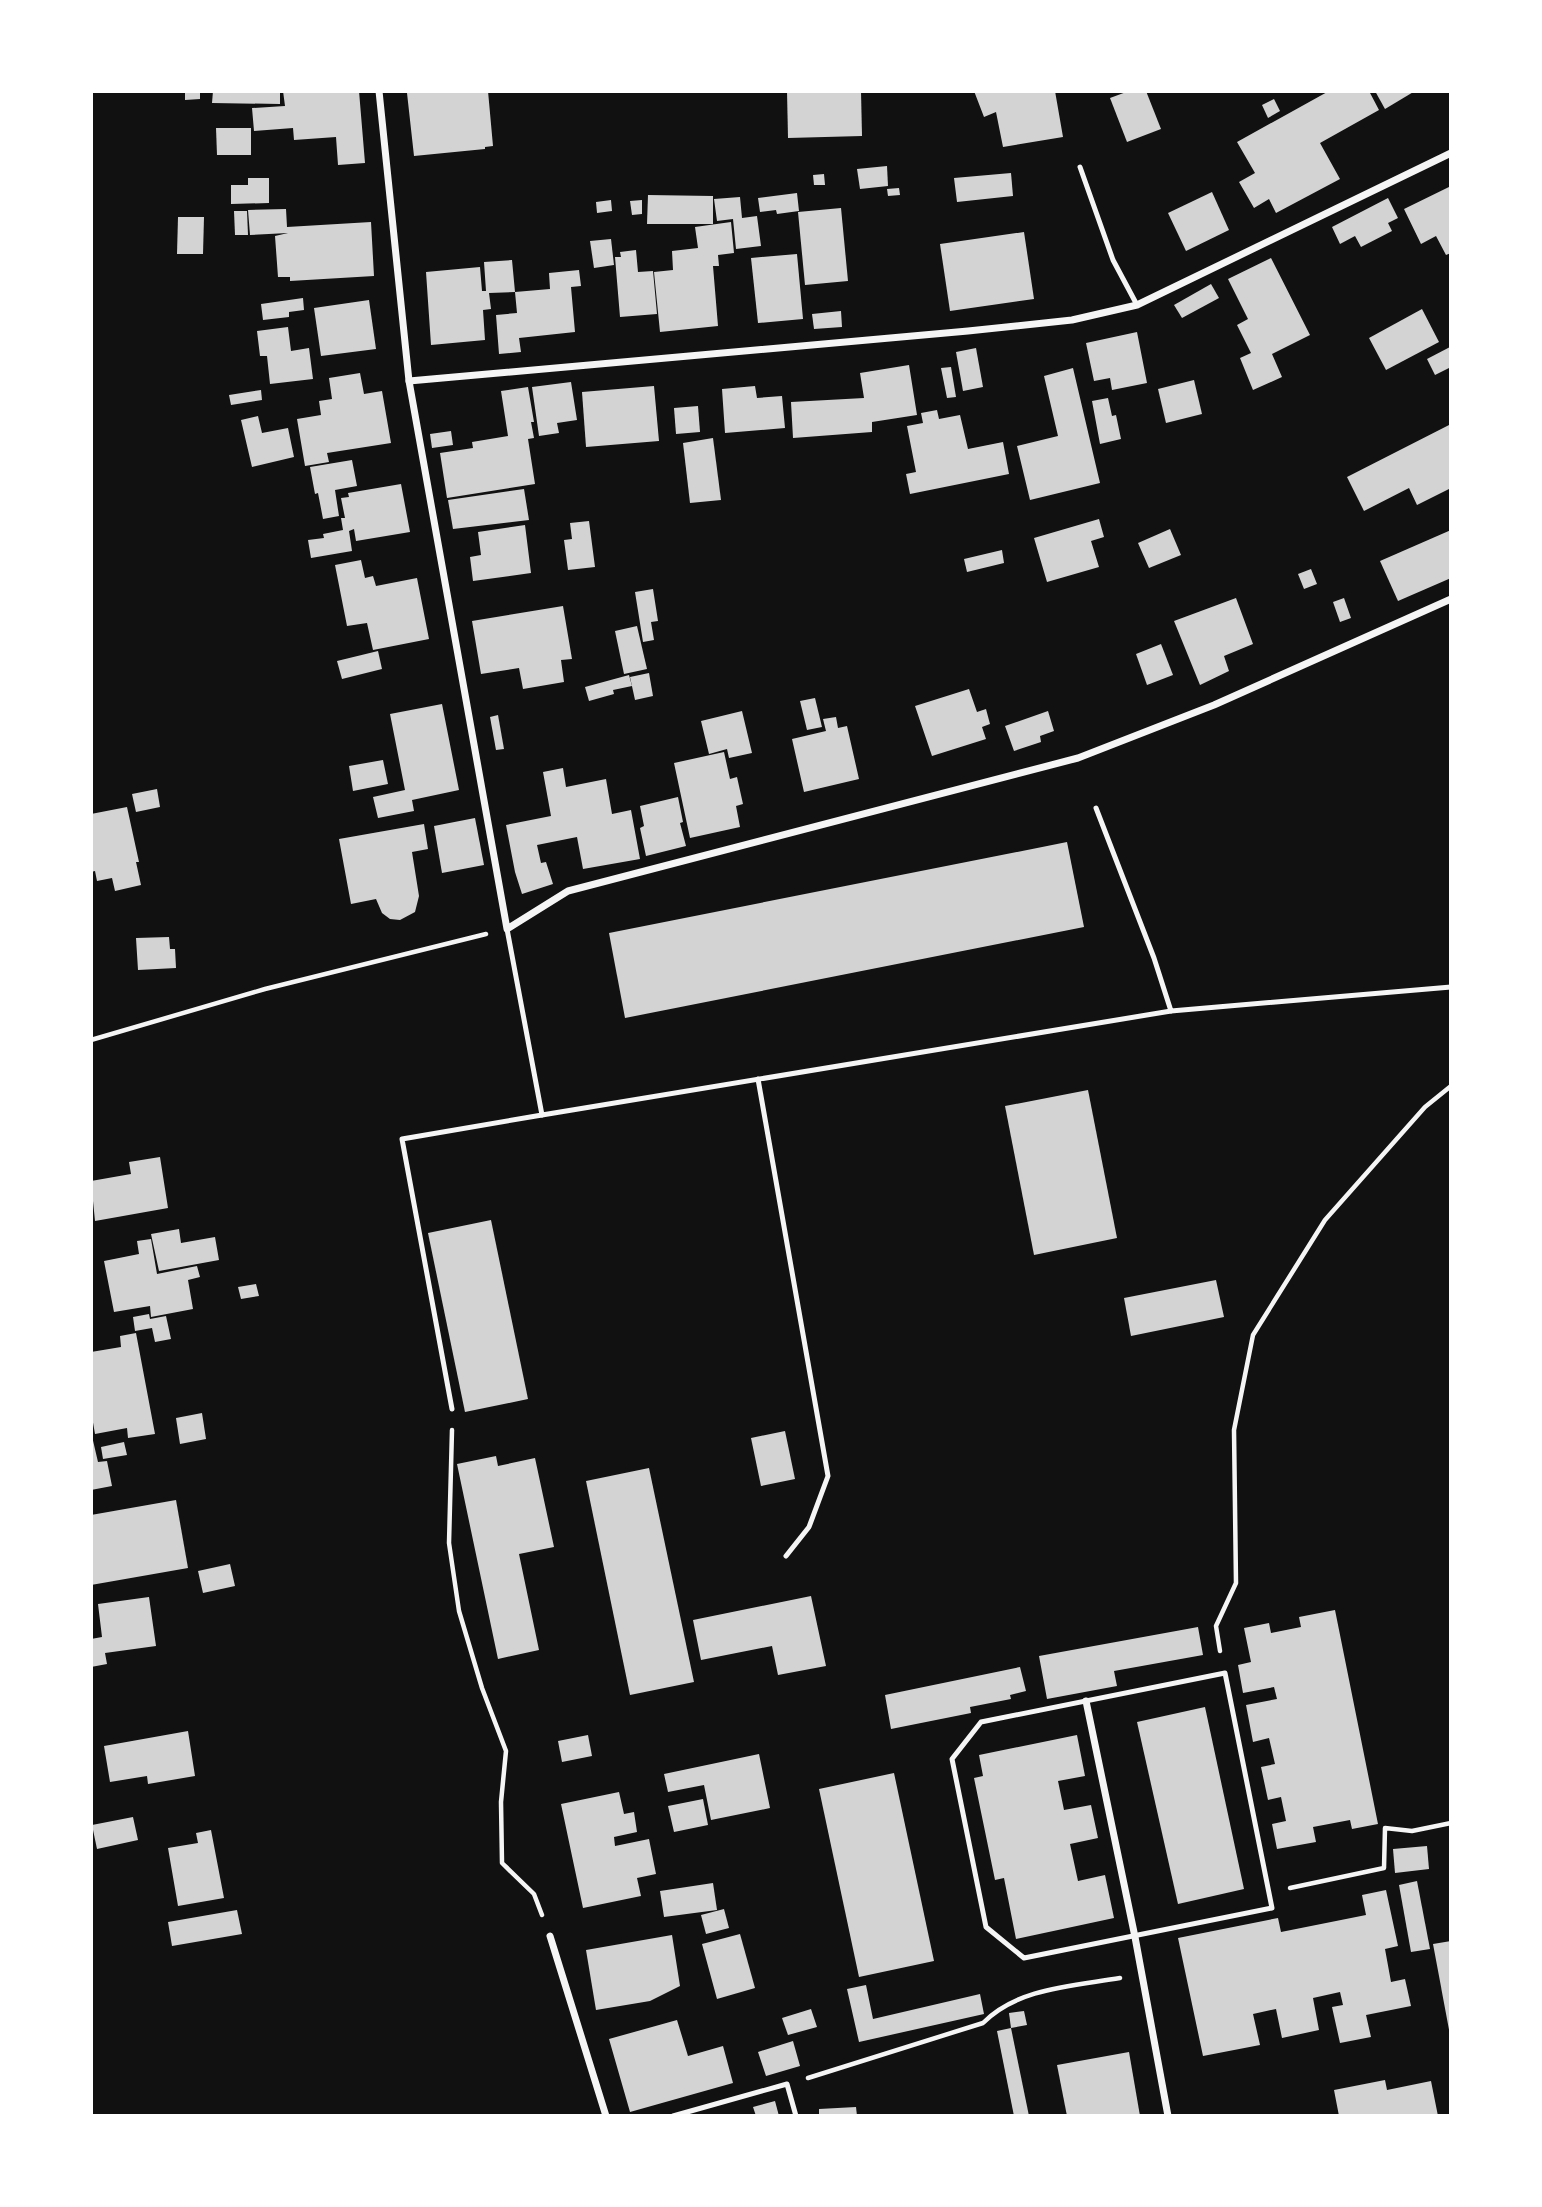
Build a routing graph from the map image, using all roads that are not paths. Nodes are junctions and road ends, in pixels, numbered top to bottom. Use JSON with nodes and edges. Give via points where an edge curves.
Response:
{"nodes":[{"id":1,"x":379,"y":91,"type":"edge"},
{"id":2,"x":1451,"y":153,"type":"edge"},
{"id":3,"x":1080,"y":167,"type":"dead end"},
{"id":4,"x":1136,"y":305,"type":"junction"},
{"id":5,"x":409,"y":381,"type":"junction"},
{"id":6,"x":1451,"y":599,"type":"edge"},
{"id":7,"x":1096,"y":808,"type":"dead end"},
{"id":8,"x":507,"y":929,"type":"junction"},
{"id":9,"x":1451,"y":987,"type":"edge"},
{"id":10,"x":1171,"y":1011,"type":"junction"},
{"id":11,"x":758,"y":1079,"type":"junction"},
{"id":12,"x":542,"y":1115,"type":"junction"},
{"id":13,"x":452,"y":1409,"type":"road end"},
{"id":14,"x":786,"y":1556,"type":"dead end"},
{"id":15,"x":1086,"y":1701,"type":"junction"},
{"id":16,"x":550,"y":1936,"type":"road end"},
{"id":17,"x":1135,"y":1937,"type":"junction"},
{"id":18,"x":606,"y":2116,"type":"edge"},
{"id":19,"x":673,"y":2116,"type":"edge"},
{"id":20,"x":796,"y":2116,"type":"edge"},
{"id":21,"x":1168,"y":2116,"type":"edge"}],
"edges":[{"from":1,"to":5,"type":"street"},
{"from":2,"to":4,"type":"street"},
{"from":3,"to":4,"type":"lane","via":[[1113,260]]},
{"from":4,"to":5,"type":"street","via":[[1072,320],[968,331]]},
{"from":5,"to":8,"type":"street"},
{"from":6,"to":8,"type":"street","via":[[1214,705],[1078,758],[568,891]]},
{"from":7,"to":10,"type":"lane"},
{"from":8,"to":12,"type":"lane"},
{"from":9,"to":10,"type":"lane"},
{"from":10,"to":11,"type":"lane"},
{"from":11,"to":12,"type":"lane"},
{"from":11,"to":14,"type":"lane","via":[[828,1476],[809,1527]]},
{"from":12,"to":13,"type":"lane","via":[[402,1139]]},
{"from":15,"to":17,"type":"street"},
{"from":15,"to":17,"type":"lane","via":[[981,1722],[952,1759],[986,1927],[1024,1958]]},
{"from":15,"to":17,"type":"lane","via":[[1224,1673],[1272,1908]]},
{"from":16,"to":18,"type":"street"},
{"from":17,"to":21,"type":"street"},
{"from":19,"to":20,"type":"lane","via":[[787,2084]]}]}
